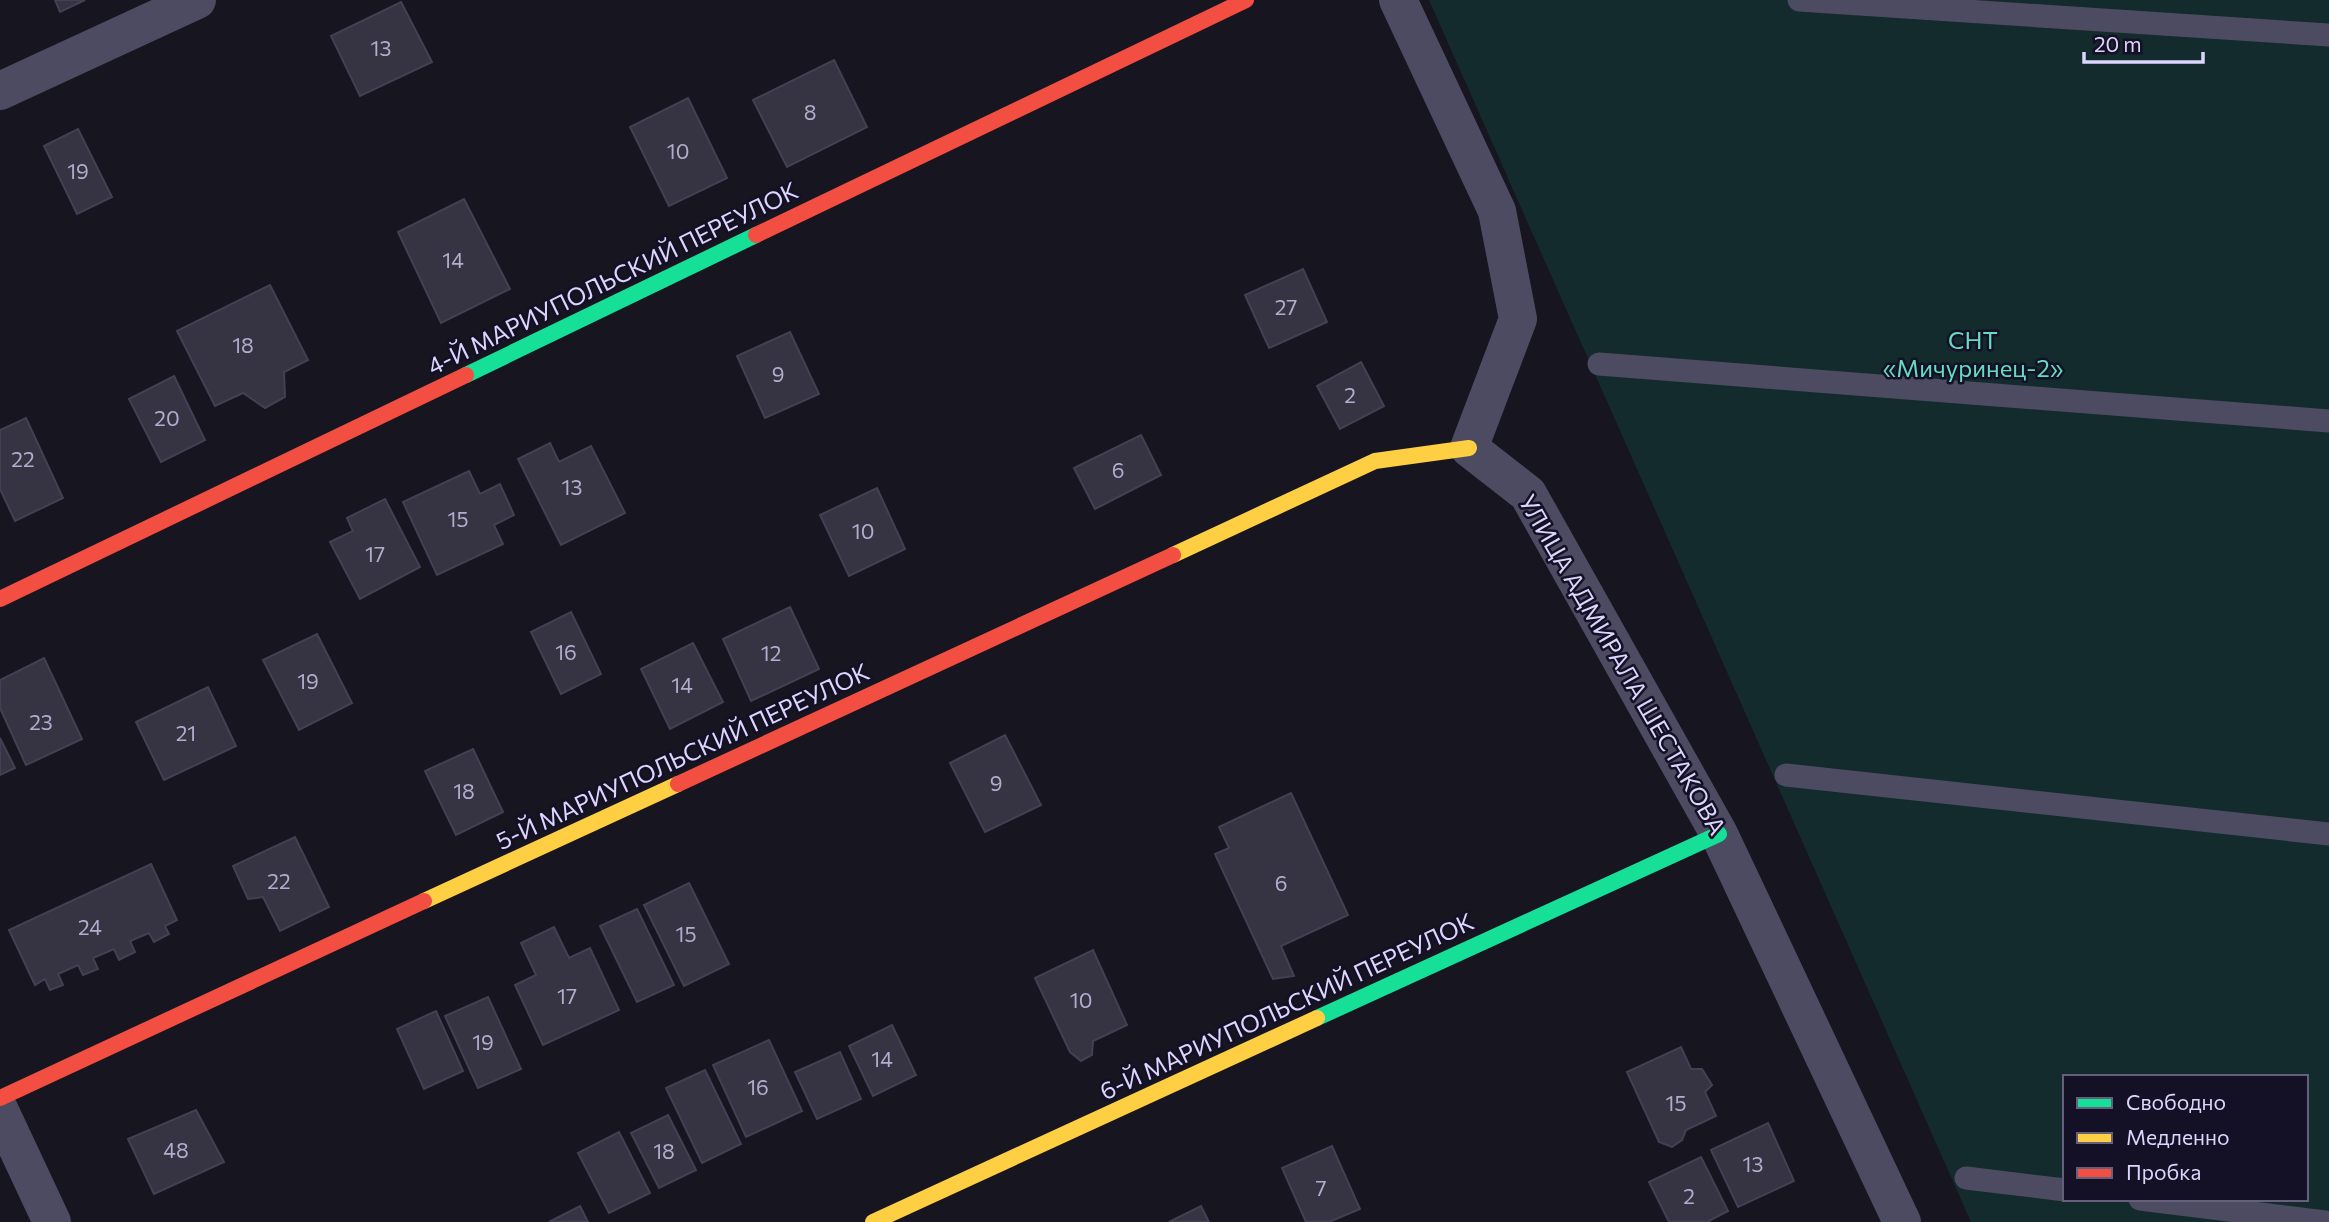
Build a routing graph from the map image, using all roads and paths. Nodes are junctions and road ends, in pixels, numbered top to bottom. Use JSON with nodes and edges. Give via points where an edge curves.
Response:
{"nodes":[{"id":1,"x":197,"y":0,"type":"edge"},
{"id":2,"x":1246,"y":0,"type":"edge"},
{"id":3,"x":1398,"y":0,"type":"edge"},
{"id":4,"x":1799,"y":0,"type":"edge"},
{"id":5,"x":2060,"y":9,"type":"edge"},
{"id":6,"x":2329,"y":35,"type":"edge"},
{"id":7,"x":0,"y":92,"type":"edge"},
{"id":8,"x":1599,"y":363,"type":"dead end"},
{"id":9,"x":2329,"y":421,"type":"edge"},
{"id":10,"x":1469,"y":448,"type":"junction"},
{"id":11,"x":0,"y":599,"type":"edge"},
{"id":12,"x":1786,"y":775,"type":"dead end"},
{"id":13,"x":1719,"y":834,"type":"junction"},
{"id":14,"x":2329,"y":834,"type":"edge"},
{"id":15,"x":0,"y":1098,"type":"edge"},
{"id":16,"x":0,"y":1111,"type":"edge"},
{"id":17,"x":1966,"y":1178,"type":"dead end"},
{"id":18,"x":2063,"y":1190,"type":"edge"},
{"id":19,"x":2156,"y":1201,"type":"edge"},
{"id":20,"x":52,"y":1222,"type":"edge"},
{"id":21,"x":873,"y":1222,"type":"edge"},
{"id":22,"x":1902,"y":1222,"type":"edge"},
{"id":23,"x":2325,"y":1222,"type":"edge"}],
"edges":[{"from":1,"to":7,"type":"street"},
{"from":2,"to":11,"type":"street","name":"4-Й МАРИУПОЛЬСКИЙ ПЕРЕУЛОК"},
{"from":3,"to":10,"type":"street","via":[[1497,211],[1518,319]]},
{"from":4,"to":5,"type":"lane"},
{"from":5,"to":6,"type":"lane"},
{"from":8,"to":9,"type":"lane"},
{"from":10,"to":13,"type":"street","name":"УЛИЦА АДМИРАЛА ШЕСТАКОВА","via":[[1528,494]]},
{"from":10,"to":15,"type":"street","name":"5-Й МАРИУПОЛЬСКИЙ ПЕРЕУЛОК","via":[[1375,461]]},
{"from":12,"to":14,"type":"lane"},
{"from":13,"to":21,"type":"street","name":"6-Й МАРИУПОЛЬСКИЙ ПЕРЕУЛОК"},
{"from":13,"to":22,"type":"street","name":"УЛИЦА АДМИРАЛА ШЕСТАКОВА"},
{"from":16,"to":20,"type":"street"},
{"from":17,"to":18,"type":"lane"},
{"from":19,"to":23,"type":"lane"}]}
